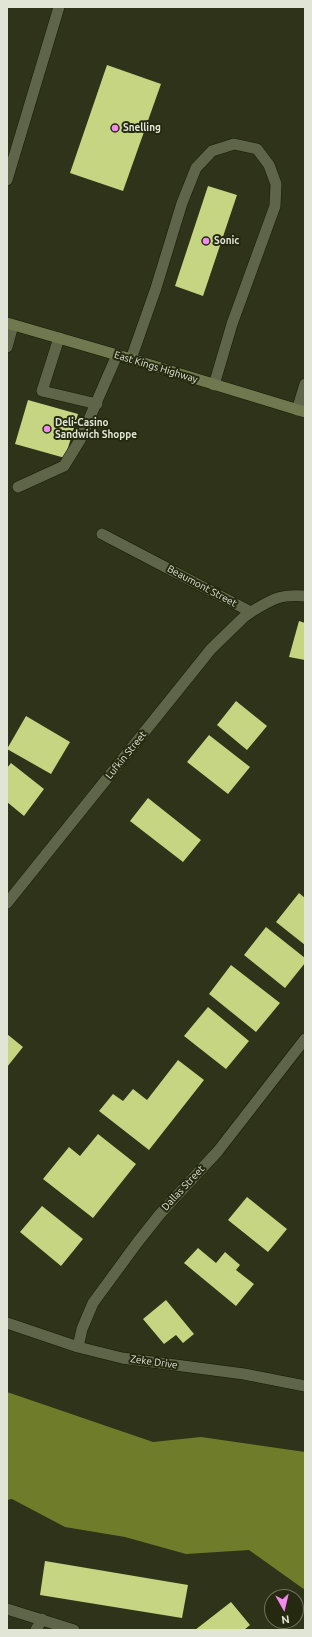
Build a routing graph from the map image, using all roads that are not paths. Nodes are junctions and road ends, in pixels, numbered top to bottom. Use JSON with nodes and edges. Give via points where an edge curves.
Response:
{"nodes":[{"id":1,"x":59,"y":7,"type":"edge"},
{"id":2,"x":7,"y":180,"type":"edge"},
{"id":3,"x":10,"y":324,"type":"edge"},
{"id":4,"x":59,"y":338,"type":"junction"},
{"id":5,"x":7,"y":347,"type":"edge"},
{"id":6,"x":117,"y":355,"type":"junction"},
{"id":7,"x":131,"y":359,"type":"junction"},
{"id":8,"x":214,"y":384,"type":"junction"},
{"id":9,"x":305,"y":384,"type":"edge"},
{"id":10,"x":96,"y":404,"type":"junction"},
{"id":11,"x":301,"y":411,"type":"edge"},
{"id":12,"x":18,"y":487,"type":"dead end"},
{"id":13,"x":102,"y":534,"type":"dead end"},
{"id":14,"x":305,"y":596,"type":"edge"},
{"id":15,"x":251,"y":612,"type":"junction"},
{"id":16,"x":7,"y":903,"type":"edge"},
{"id":17,"x":305,"y":1038,"type":"edge"},
{"id":18,"x":7,"y":1323,"type":"edge"},
{"id":19,"x":78,"y":1347,"type":"junction"},
{"id":20,"x":305,"y":1386,"type":"edge"},
{"id":21,"x":7,"y":1609,"type":"edge"},
{"id":22,"x":42,"y":1619,"type":"junction"},
{"id":23,"x":36,"y":1630,"type":"edge"},
{"id":24,"x":74,"y":1630,"type":"edge"}],
"edges":[{"from":1,"to":2,"type":"street"},
{"from":3,"to":4,"type":"main road","name":"East Kings Highway"},
{"from":3,"to":5,"type":"street"},
{"from":4,"to":6,"type":"main road","name":"East Kings Highway"},
{"from":4,"to":10,"type":"street","via":[[42,391]]},
{"from":6,"to":7,"type":"main road","name":"East Kings Highway"},
{"from":6,"to":10,"type":"street"},
{"from":7,"to":8,"type":"main road","name":"East Kings Highway"},
{"from":7,"to":8,"type":"street","via":[[196,168],[212,151],[234,144],[257,149],[269,165],[276,184],[275,206],[232,324]]},
{"from":8,"to":11,"type":"main road","name":"East Kings Highway"},
{"from":9,"to":11,"type":"street"},
{"from":10,"to":12,"type":"street","via":[[80,440],[64,466]]},
{"from":13,"to":15,"type":"street","name":"Beaumont Street"},
{"from":14,"to":15,"type":"street","via":[[291,595],[270,600]]},
{"from":15,"to":16,"type":"street","name":"Lufkin Street","via":[[211,649]]},
{"from":17,"to":19,"type":"street","name":"Dallas Street","via":[[218,1151],[137,1243],[93,1303]]},
{"from":18,"to":19,"type":"street","name":"Zeke Drive"},
{"from":19,"to":20,"type":"street","name":"Zeke Drive","via":[[122,1358],[244,1374]]},
{"from":21,"to":22,"type":"street"},
{"from":22,"to":23,"type":"street"},
{"from":22,"to":24,"type":"street"}]}
